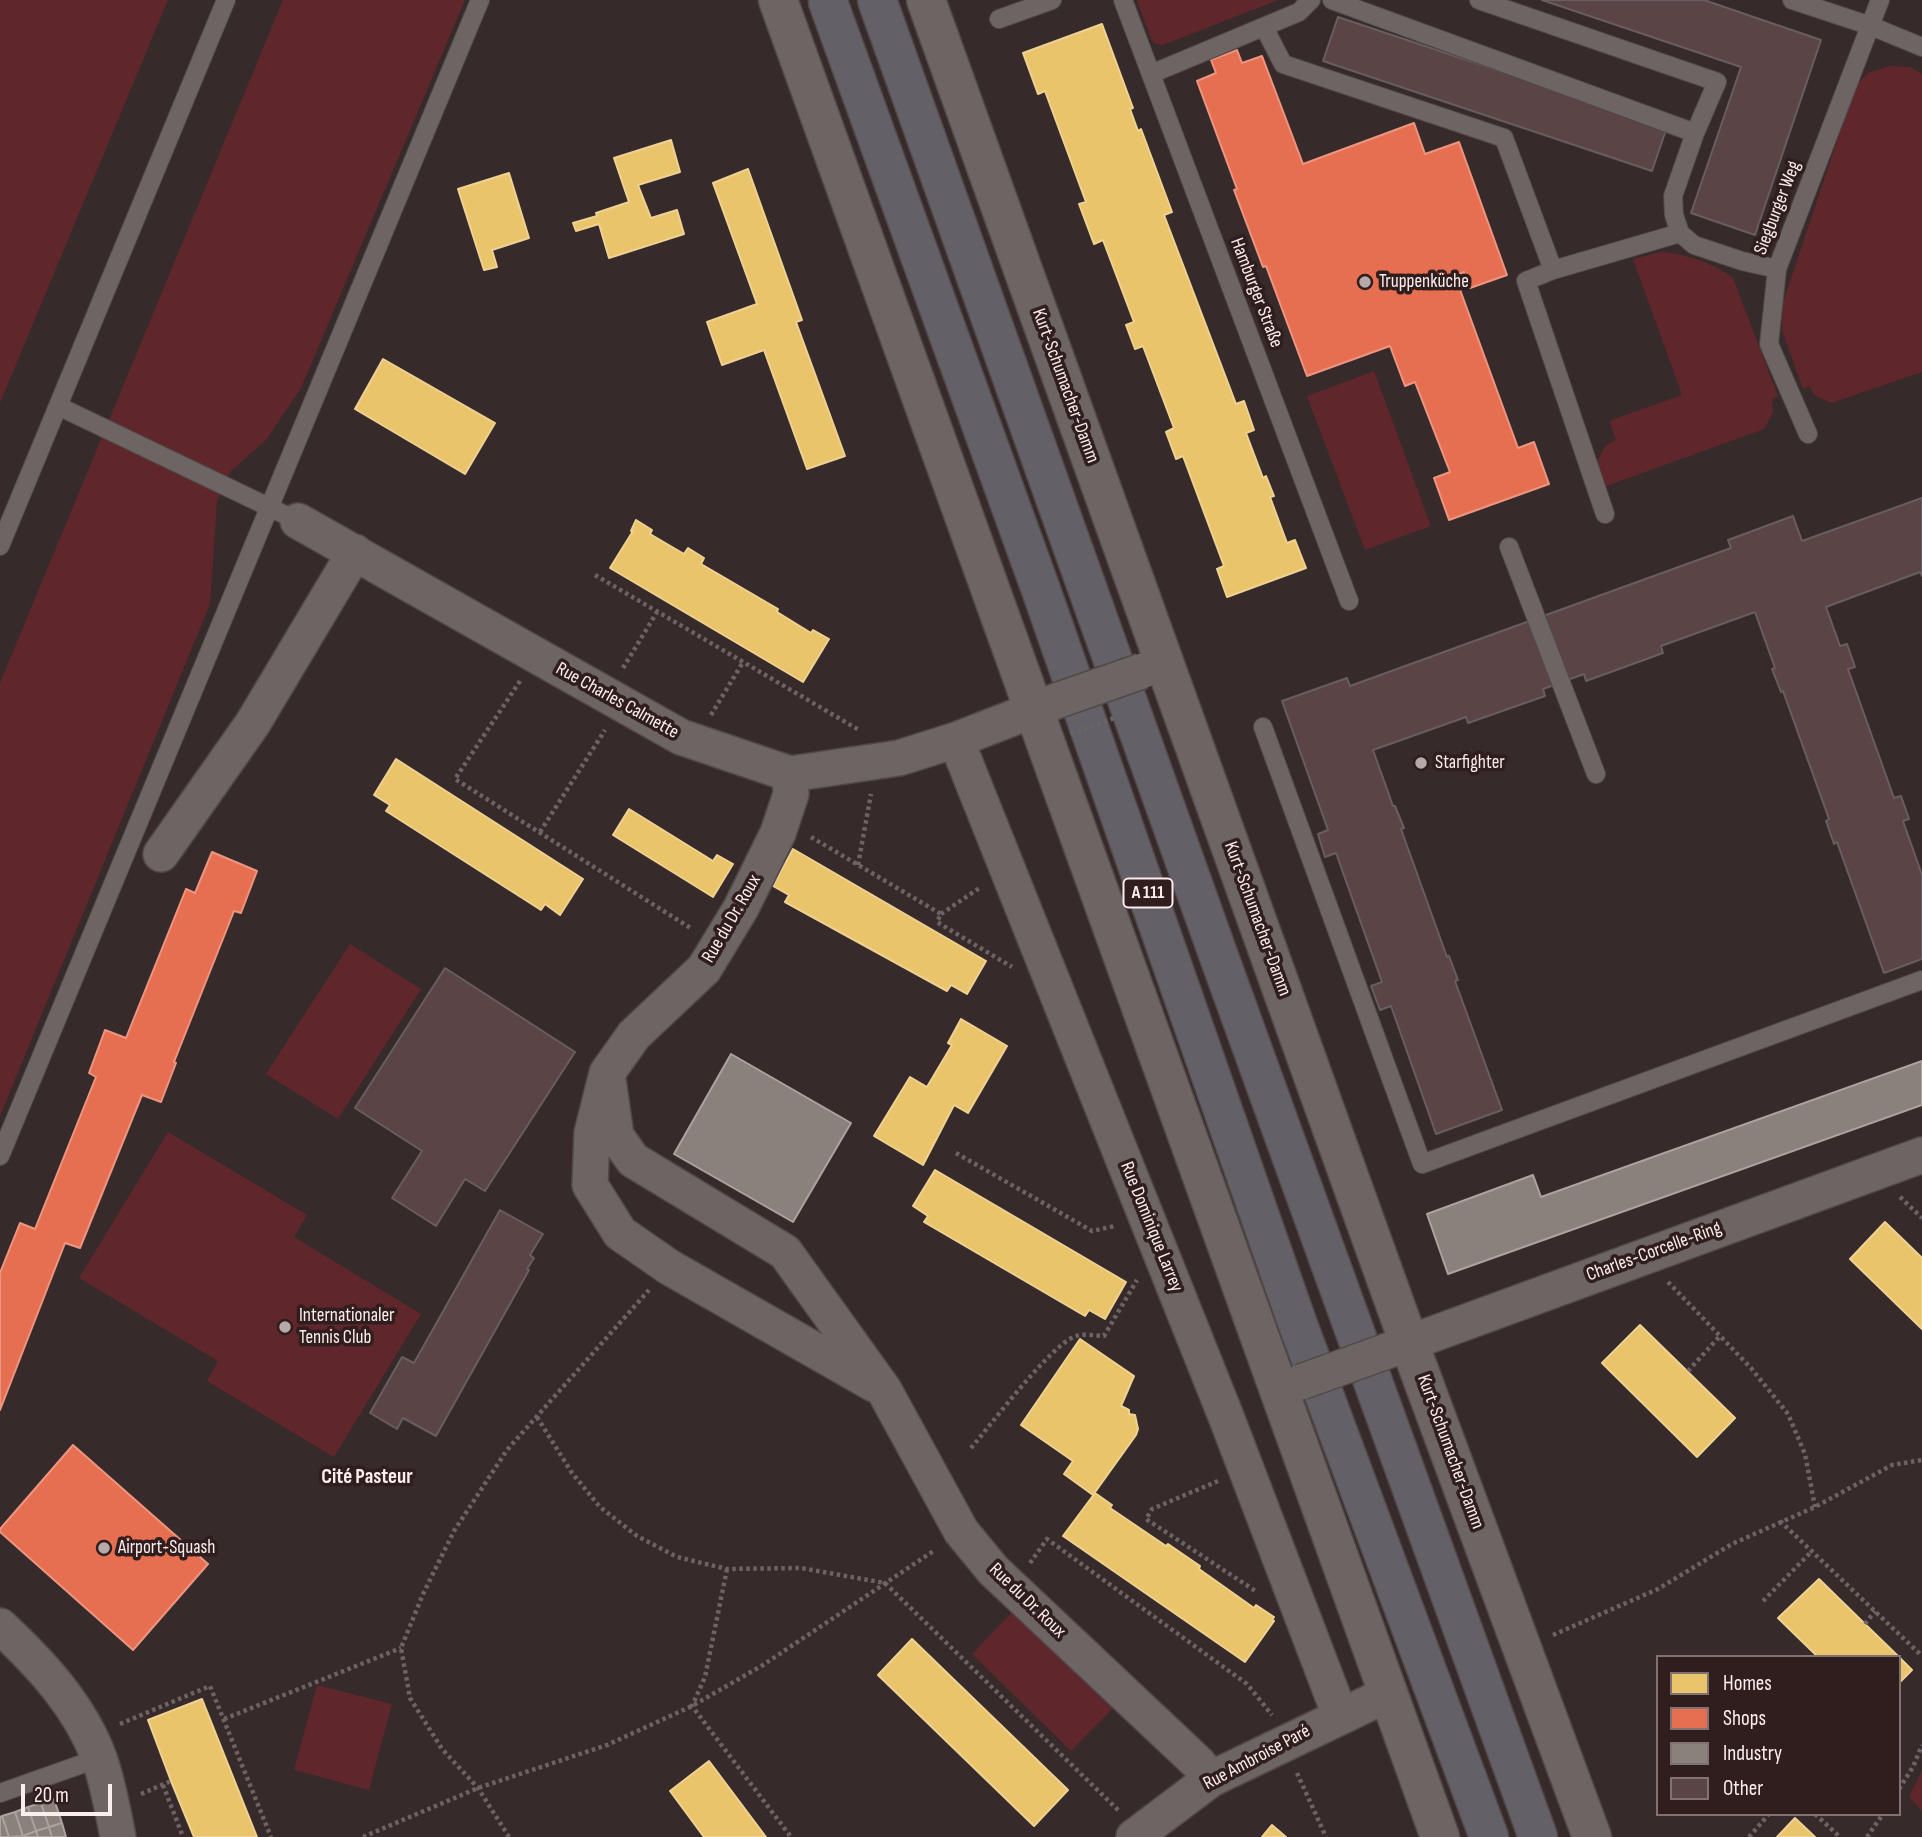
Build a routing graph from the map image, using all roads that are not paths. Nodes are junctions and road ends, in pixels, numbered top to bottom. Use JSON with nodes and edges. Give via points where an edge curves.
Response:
{"nodes":[{"id":1,"x":226,"y":0,"type":"edge"},
{"id":2,"x":480,"y":0,"type":"edge"},
{"id":3,"x":778,"y":0,"type":"edge"},
{"id":4,"x":877,"y":0,"type":"edge"},
{"id":5,"x":926,"y":0,"type":"edge"},
{"id":6,"x":1052,"y":0,"type":"edge"},
{"id":7,"x":1123,"y":0,"type":"edge"},
{"id":8,"x":1311,"y":0,"type":"edge"},
{"id":9,"x":1332,"y":0,"type":"edge"},
{"id":10,"x":1479,"y":0,"type":"edge"},
{"id":11,"x":1792,"y":0,"type":"edge"},
{"id":12,"x":1880,"y":0,"type":"edge"},
{"id":13,"x":828,"y":2,"type":"dead end"},
{"id":14,"x":999,"y":19,"type":"dead end"},
{"id":15,"x":1871,"y":26,"type":"junction"},
{"id":16,"x":1264,"y":27,"type":"junction"},
{"id":17,"x":1922,"y":47,"type":"edge"},
{"id":18,"x":1151,"y":74,"type":"junction"},
{"id":19,"x":1695,"y":134,"type":"junction"},
{"id":20,"x":1680,"y":233,"type":"junction"},
{"id":21,"x":1777,"y":269,"type":"junction"},
{"id":22,"x":1553,"y":270,"type":"junction"},
{"id":23,"x":58,"y":406,"type":"junction"},
{"id":24,"x":1808,"y":434,"type":"dead end"},
{"id":25,"x":284,"y":514,"type":"junction"},
{"id":26,"x":1605,"y":514,"type":"dead end"},
{"id":27,"x":0,"y":545,"type":"edge"},
{"id":28,"x":1509,"y":547,"type":"dead end"},
{"id":29,"x":355,"y":552,"type":"junction"},
{"id":30,"x":1349,"y":601,"type":"dead end"},
{"id":31,"x":1154,"y":666,"type":"junction"},
{"id":32,"x":1046,"y":706,"type":"junction"},
{"id":33,"x":1263,"y":727,"type":"dead end"},
{"id":34,"x":956,"y":740,"type":"junction"},
{"id":35,"x":790,"y":774,"type":"junction"},
{"id":36,"x":1596,"y":774,"type":"dead end"},
{"id":37,"x":161,"y":854,"type":"dead end"},
{"id":38,"x":1922,"y":981,"type":"edge"},
{"id":39,"x":607,"y":1073,"type":"junction"},
{"id":40,"x":1922,"y":1155,"type":"edge"},
{"id":41,"x":0,"y":1156,"type":"edge"},
{"id":42,"x":1398,"y":1347,"type":"junction"},
{"id":43,"x":1290,"y":1386,"type":"junction"},
{"id":44,"x":884,"y":1390,"type":"junction"},
{"id":45,"x":0,"y":1626,"type":"edge"},
{"id":46,"x":1388,"y":1694,"type":"junction"},
{"id":47,"x":1340,"y":1715,"type":"junction"},
{"id":48,"x":99,"y":1758,"type":"junction"},
{"id":49,"x":1211,"y":1779,"type":"junction"},
{"id":50,"x":0,"y":1793,"type":"edge"},
{"id":51,"x":1129,"y":1827,"type":"edge"},
{"id":52,"x":118,"y":1837,"type":"edge"},
{"id":53,"x":1440,"y":1837,"type":"edge"},
{"id":54,"x":1489,"y":1837,"type":"edge"},
{"id":55,"x":1538,"y":1837,"type":"edge"},
{"id":56,"x":1592,"y":1837,"type":"edge"}],
"edges":[{"from":1,"to":23,"type":"lane"},
{"from":2,"to":25,"type":"lane"},
{"from":3,"to":32,"type":"main road"},
{"from":4,"to":55,"type":"highway","number":"A 111"},
{"from":5,"to":31,"type":"main road","name":"Kurt-Schumacher-Damm"},
{"from":6,"to":14,"type":"lane"},
{"from":7,"to":18,"type":"lane","name":"Hamburger Straße"},
{"from":8,"to":16,"type":"lane","via":[[1299,12]]},
{"from":9,"to":19,"type":"lane"},
{"from":10,"to":19,"type":"lane","via":[[1717,82]]},
{"from":11,"to":15,"type":"lane"},
{"from":12,"to":15,"type":"lane","name":"Siegburger Weg"},
{"from":13,"to":54,"type":"highway","number":"A 111","via":[[1073,681],[1297,1322]]},
{"from":15,"to":17,"type":"lane"},
{"from":15,"to":21,"type":"lane","name":"Siegburger Weg"},
{"from":16,"to":18,"type":"lane"},
{"from":16,"to":22,"type":"lane","via":[[1283,64],[1504,138]]},
{"from":18,"to":30,"type":"lane","name":"Hamburger Straße"},
{"from":19,"to":20,"type":"lane","via":[[1673,196]]},
{"from":20,"to":21,"type":"lane","via":[[1694,245]]},
{"from":20,"to":22,"type":"lane"},
{"from":21,"to":24,"type":"lane","name":"Siegburger Weg","via":[[1769,344]]},
{"from":22,"to":26,"type":"lane","via":[[1526,281]]},
{"from":23,"to":25,"type":"lane"},
{"from":23,"to":27,"type":"lane"},
{"from":25,"to":29,"type":"street","name":"Rue Charles Calmette"},
{"from":25,"to":41,"type":"lane"},
{"from":28,"to":36,"type":"lane"},
{"from":29,"to":35,"type":"street","name":"Rue Charles Calmette","via":[[681,737]]},
{"from":29,"to":37,"type":"street","via":[[253,723]]},
{"from":31,"to":32,"type":"street","name":"Rue Charles Calmette","bridge":true},
{"from":31,"to":42,"type":"main road","name":"Kurt-Schumacher-Damm"},
{"from":32,"to":34,"type":"street","name":"Rue Charles Calmette"},
{"from":32,"to":43,"type":"main road"},
{"from":33,"to":38,"type":"lane","via":[[1422,1164]]},
{"from":34,"to":35,"type":"street","name":"Rue Charles Calmette","via":[[899,758]]},
{"from":34,"to":47,"type":"street","name":"Rue Dominique Larrey"},
{"from":35,"to":39,"type":"street","name":"Rue du Dr. Roux","via":[[791,794],[778,833],[704,969],[634,1035]]},
{"from":39,"to":44,"type":"street","name":"Rue du Dr. Roux","via":[[616,1136],[633,1160],[785,1252]]},
{"from":39,"to":44,"type":"street","name":"Rue du Dr. Roux","via":[[592,1133],[590,1185],[620,1233],[669,1267]]},
{"from":40,"to":42,"type":"street","name":"Charles-Corcelle-Ring"},
{"from":42,"to":43,"type":"street","name":"Charles-Corcelle-Ring","bridge":true},
{"from":42,"to":56,"type":"main road","name":"Kurt-Schumacher-Damm"},
{"from":43,"to":46,"type":"main road"},
{"from":44,"to":49,"type":"street","name":"Rue du Dr. Roux","via":[[961,1531],[993,1570]]},
{"from":45,"to":48,"type":"street","via":[[55,1684],[82,1722]]},
{"from":46,"to":47,"type":"street","name":"Rue Ambroise Paré"},
{"from":46,"to":53,"type":"main road"},
{"from":47,"to":49,"type":"street","name":"Rue Ambroise Paré"},
{"from":48,"to":50,"type":"lane"},
{"from":48,"to":52,"type":"street"},
{"from":49,"to":51,"type":"street","name":"Rue Ambroise Paré"}]}
